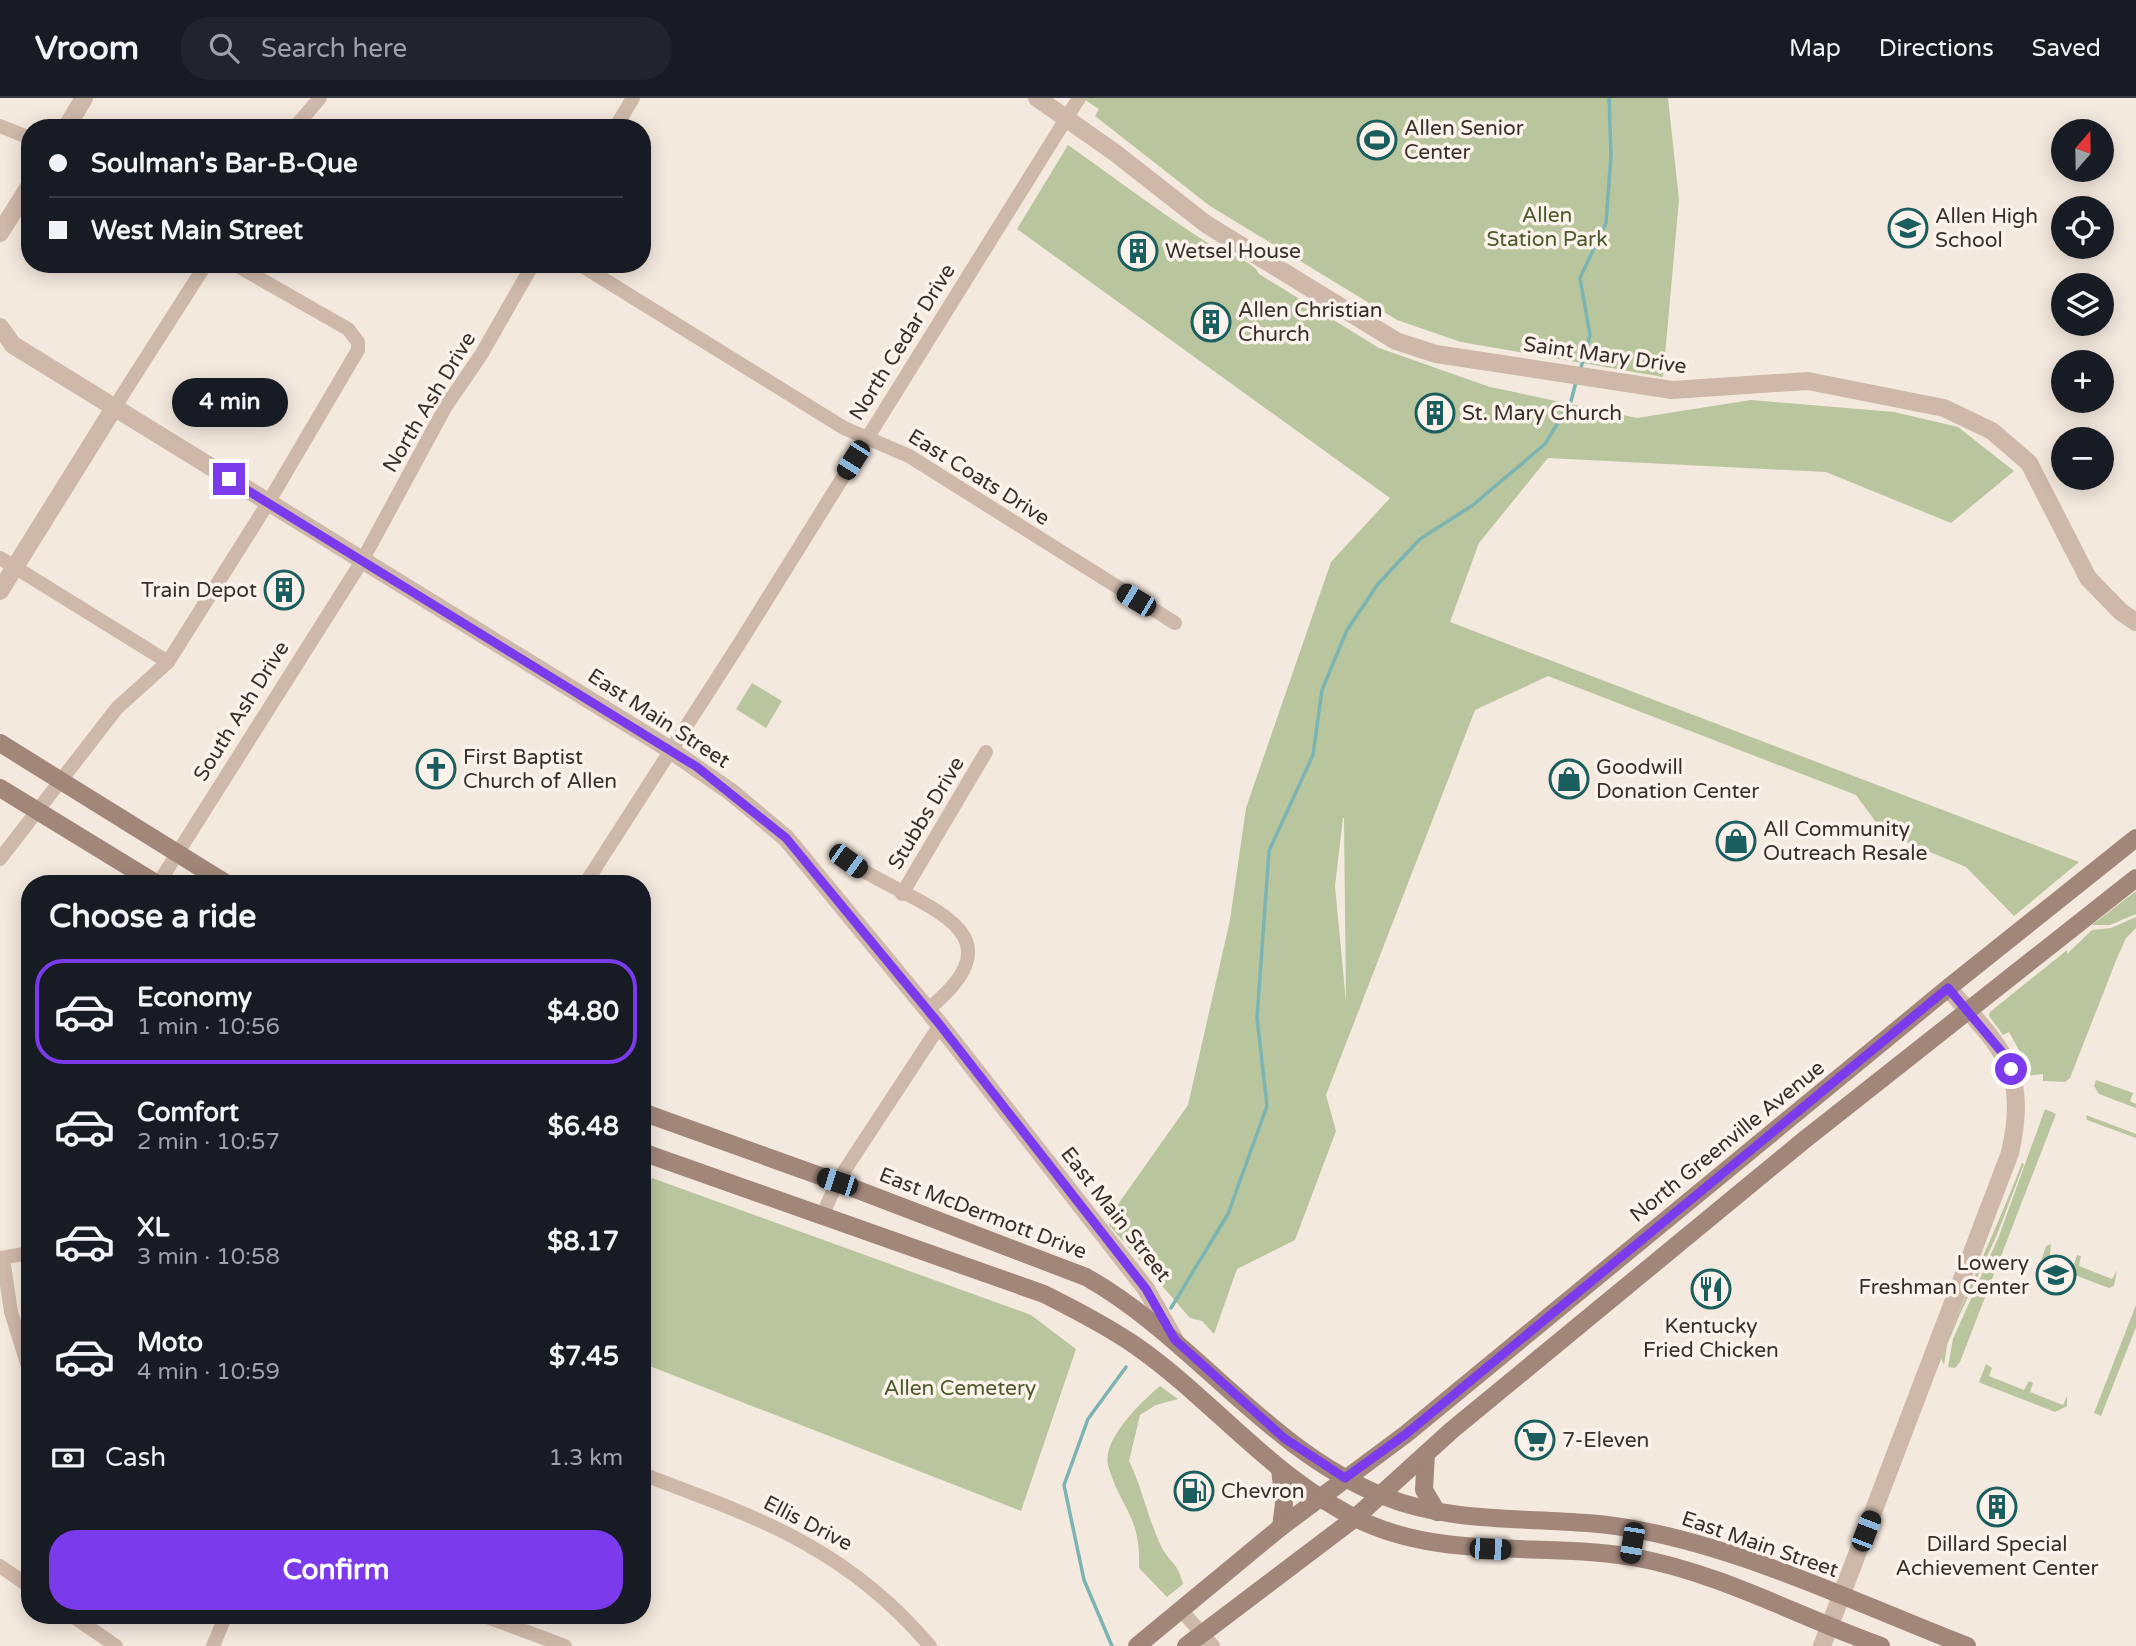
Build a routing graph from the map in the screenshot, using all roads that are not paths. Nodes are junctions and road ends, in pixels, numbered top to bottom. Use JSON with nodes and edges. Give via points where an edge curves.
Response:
{"nodes":[{"id":1,"x":84,"y":98,"type":"edge"},
{"id":2,"x":320,"y":98,"type":"edge"},
{"id":3,"x":633,"y":98,"type":"edge"},
{"id":4,"x":1037,"y":98,"type":"edge"},
{"id":5,"x":1079,"y":98,"type":"edge"},
{"id":6,"x":1066,"y":118,"type":"junction"},
{"id":7,"x":71,"y":119,"type":"edge"},
{"id":8,"x":302,"y":119,"type":"edge"},
{"id":9,"x":620,"y":119,"type":"edge"},
{"id":10,"x":0,"y":126,"type":"edge"},
{"id":11,"x":21,"y":134,"type":"edge"},
{"id":12,"x":21,"y":199,"type":"edge"},
{"id":13,"x":0,"y":233,"type":"edge"},
{"id":14,"x":200,"y":273,"type":"edge"},
{"id":15,"x":250,"y":273,"type":"edge"},
{"id":16,"x":528,"y":273,"type":"edge"},
{"id":17,"x":594,"y":273,"type":"edge"},
{"id":18,"x":0,"y":327,"type":"edge"},
{"id":19,"x":6,"y":345,"type":"edge"},
{"id":20,"x":114,"y":408,"type":"junction"},
{"id":21,"x":867,"y":437,"type":"junction"},
{"id":22,"x":268,"y":503,"type":"junction"},
{"id":23,"x":362,"y":561,"type":"junction"},
{"id":24,"x":7,"y":563,"type":"edge"},
{"id":25,"x":0,"y":591,"type":"edge"},
{"id":26,"x":2136,"y":622,"type":"edge"},
{"id":27,"x":1175,"y":623,"type":"dead end"},
{"id":28,"x":168,"y":662,"type":"junction"},
{"id":29,"x":0,"y":743,"type":"edge"},
{"id":30,"x":669,"y":749,"type":"junction"},
{"id":31,"x":986,"y":752,"type":"dead end"},
{"id":32,"x":59,"y":781,"type":"junction"},
{"id":33,"x":0,"y":788,"type":"edge"},
{"id":34,"x":36,"y":811,"type":"junction"},
{"id":35,"x":2136,"y":838,"type":"edge"},
{"id":36,"x":177,"y":853,"type":"junction"},
{"id":37,"x":838,"y":853,"type":"dead end"},
{"id":38,"x":0,"y":859,"type":"edge"},
{"id":39,"x":143,"y":875,"type":"edge"},
{"id":40,"x":164,"y":875,"type":"edge"},
{"id":41,"x":212,"y":875,"type":"edge"},
{"id":42,"x":591,"y":875,"type":"edge"},
{"id":43,"x":2136,"y":878,"type":"edge"},
{"id":44,"x":902,"y":894,"type":"junction"},
{"id":45,"x":1948,"y":988,"type":"junction"},
{"id":46,"x":927,"y":1010,"type":"junction"},
{"id":47,"x":1969,"y":1012,"type":"junction"},
{"id":48,"x":940,"y":1025,"type":"junction"},
{"id":49,"x":651,"y":1115,"type":"edge"},
{"id":50,"x":651,"y":1155,"type":"edge"},
{"id":51,"x":837,"y":1182,"type":"junction"},
{"id":52,"x":822,"y":1214,"type":"junction"},
{"id":53,"x":21,"y":1255,"type":"edge"},
{"id":54,"x":1,"y":1258,"type":"edge"},
{"id":55,"x":1175,"y":1340,"type":"junction"},
{"id":56,"x":21,"y":1344,"type":"edge"},
{"id":57,"x":1426,"y":1454,"type":"junction"},
{"id":58,"x":1280,"y":1469,"type":"junction"},
{"id":59,"x":651,"y":1478,"type":"edge"},
{"id":60,"x":1345,"y":1478,"type":"junction"},
{"id":61,"x":1380,"y":1495,"type":"junction"},
{"id":62,"x":1321,"y":1497,"type":"junction"},
{"id":63,"x":1437,"y":1512,"type":"junction"},
{"id":64,"x":1355,"y":1518,"type":"junction"},
{"id":65,"x":1281,"y":1527,"type":"junction"},
{"id":66,"x":1634,"y":1529,"type":"junction"},
{"id":67,"x":1630,"y":1557,"type":"junction"},
{"id":68,"x":0,"y":1566,"type":"edge"},
{"id":69,"x":21,"y":1581,"type":"edge"},
{"id":70,"x":1841,"y":1597,"type":"junction"},
{"id":71,"x":1181,"y":1611,"type":"junction"},
{"id":72,"x":84,"y":1624,"type":"edge"},
{"id":73,"x":222,"y":1624,"type":"edge"},
{"id":74,"x":506,"y":1624,"type":"edge"},
{"id":75,"x":1829,"y":1626,"type":"junction"},
{"id":76,"x":1208,"y":1640,"type":"edge"},
{"id":77,"x":116,"y":1646,"type":"edge"},
{"id":78,"x":213,"y":1646,"type":"edge"},
{"id":79,"x":565,"y":1646,"type":"edge"},
{"id":80,"x":930,"y":1646,"type":"edge"},
{"id":81,"x":1137,"y":1646,"type":"edge"},
{"id":82,"x":1186,"y":1646,"type":"edge"},
{"id":83,"x":1822,"y":1646,"type":"edge"},
{"id":84,"x":1881,"y":1646,"type":"edge"},
{"id":85,"x":1967,"y":1646,"type":"edge"}],
"edges":[{"from":1,"to":7,"type":"street"},
{"from":2,"to":8,"type":"street"},
{"from":3,"to":9,"type":"street"},
{"from":4,"to":6,"type":"street","name":"Saint Mary Drive"},
{"from":5,"to":6,"type":"street","name":"North Cedar Drive"},
{"from":6,"to":21,"type":"street","name":"North Cedar Drive"},
{"from":6,"to":26,"type":"street","name":"Saint Mary Drive","via":[[1206,224],[1378,332],[1436,354],[1692,391],[1808,381],[1944,408],[1992,431],[2029,463],[2088,578]]},
{"from":10,"to":11,"type":"street"},
{"from":12,"to":13,"type":"street"},
{"from":14,"to":20,"type":"street"},
{"from":15,"to":22,"type":"street","via":[[348,329],[358,342],[358,350]]},
{"from":16,"to":23,"type":"street","name":"North Ash Drive","via":[[446,406]]},
{"from":17,"to":21,"type":"street","name":"East Coats Drive","via":[[844,428]]},
{"from":18,"to":19,"type":"street"},
{"from":19,"to":20,"type":"street","name":"East Main Street"},
{"from":20,"to":22,"type":"street","name":"East Main Street"},
{"from":20,"to":24,"type":"street"},
{"from":21,"to":27,"type":"street","name":"East Coats Drive","via":[[909,456]]},
{"from":21,"to":30,"type":"street","name":"North Cedar Drive"},
{"from":22,"to":23,"type":"street","name":"East Main Street"},
{"from":22,"to":28,"type":"street"},
{"from":23,"to":30,"type":"street","name":"East Main Street"},
{"from":23,"to":36,"type":"street","name":"South Ash Drive"},
{"from":24,"to":25,"type":"street"},
{"from":24,"to":28,"type":"street"},
{"from":28,"to":32,"type":"street","via":[[117,708]]},
{"from":29,"to":32,"type":"main road"},
{"from":30,"to":42,"type":"street","name":"North Cedar Drive"},
{"from":30,"to":46,"type":"street","name":"East Main Street","via":[[786,838]]},
{"from":31,"to":44,"type":"street","name":"Stubbs Drive"},
{"from":32,"to":34,"type":"street"},
{"from":32,"to":36,"type":"main road"},
{"from":33,"to":34,"type":"main road"},
{"from":34,"to":38,"type":"street"},
{"from":34,"to":39,"type":"main road"},
{"from":35,"to":45,"type":"main road","name":"North Greenville Avenue"},
{"from":36,"to":40,"type":"street","name":"South Ash Drive"},
{"from":36,"to":41,"type":"main road"},
{"from":37,"to":44,"type":"street"},
{"from":43,"to":47,"type":"main road"},
{"from":44,"to":46,"type":"street","via":[[950,918],[967,938],[967,967],[951,991]]},
{"from":45,"to":47,"type":"street"},
{"from":45,"to":60,"type":"main road","name":"North Greenville Avenue","via":[[1406,1434]]},
{"from":46,"to":48,"type":"street","name":"East Main Street"},
{"from":47,"to":57,"type":"main road","via":[[1803,1142]]},
{"from":47,"to":70,"type":"street","via":[[2011,1069],[2018,1098],[2017,1124],[2010,1153]]},
{"from":48,"to":51,"type":"street"},
{"from":48,"to":55,"type":"street","name":"East Main Street","via":[[1146,1289]]},
{"from":49,"to":51,"type":"main road","name":"East McDermott Drive"},
{"from":50,"to":52,"type":"main road"},
{"from":51,"to":52,"type":"street"},
{"from":51,"to":55,"type":"main road","name":"East McDermott Drive","via":[[1086,1277],[1123,1298]]},
{"from":52,"to":58,"type":"main road","via":[[1044,1294],[1096,1320],[1138,1347]]},
{"from":53,"to":54,"type":"street"},
{"from":54,"to":56,"type":"street"},
{"from":55,"to":60,"type":"main road","name":"East Main Street","via":[[1284,1438]]},
{"from":57,"to":61,"type":"main road"},
{"from":57,"to":63,"type":"main road","via":[[1424,1490]]},
{"from":58,"to":62,"type":"main road"},
{"from":58,"to":65,"type":"main road"},
{"from":59,"to":80,"type":"street","name":"Ellis Drive","via":[[816,1546],[885,1598]]},
{"from":60,"to":61,"type":"main road","name":"East Main Street"},
{"from":60,"to":62,"type":"main road","name":"North Greenville Avenue"},
{"from":61,"to":63,"type":"main road","name":"East Main Street"},
{"from":61,"to":64,"type":"main road"},
{"from":62,"to":64,"type":"main road"},
{"from":62,"to":65,"type":"main road","name":"North Greenville Avenue"},
{"from":63,"to":66,"type":"main road","name":"East Main Street"},
{"from":64,"to":67,"type":"main road","via":[[1411,1537],[1468,1548]]},
{"from":64,"to":76,"type":"main road"},
{"from":65,"to":71,"type":"main road","name":"North Greenville Avenue"},
{"from":66,"to":67,"type":"main road"},
{"from":66,"to":70,"type":"main road","name":"East Main Street","via":[[1692,1540]]},
{"from":67,"to":75,"type":"main road","via":[[1691,1573]]},
{"from":68,"to":69,"type":"street"},
{"from":70,"to":75,"type":"street"},
{"from":70,"to":85,"type":"main road","name":"East Main Street"},
{"from":71,"to":76,"type":"street"},
{"from":71,"to":81,"type":"main road","name":"North Greenville Avenue"},
{"from":72,"to":77,"type":"street"},
{"from":73,"to":78,"type":"street"},
{"from":74,"to":79,"type":"street"},
{"from":75,"to":83,"type":"street"},
{"from":75,"to":84,"type":"main road"},
{"from":76,"to":82,"type":"main road"}]}
